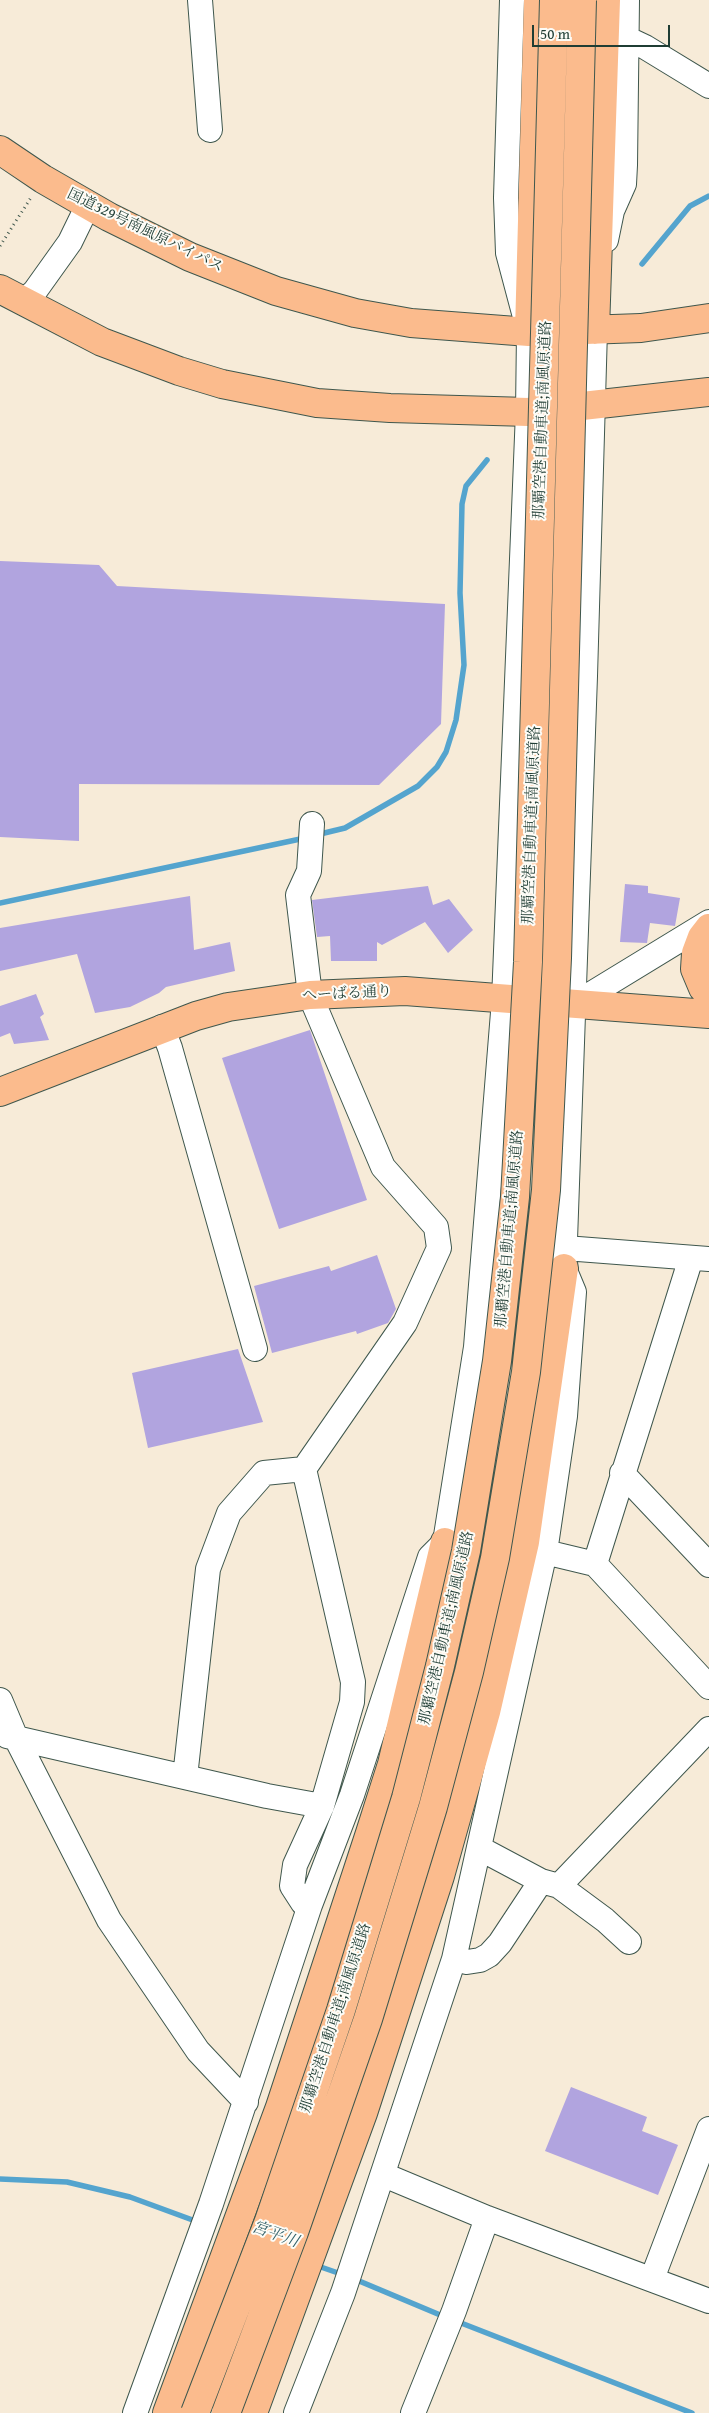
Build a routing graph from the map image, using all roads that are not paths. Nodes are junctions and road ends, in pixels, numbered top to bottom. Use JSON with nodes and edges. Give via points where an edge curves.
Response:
{"nodes":[{"id":1,"x":200,"y":0,"type":"edge"},
{"id":2,"x":512,"y":0,"type":"edge"},
{"id":3,"x":538,"y":0,"type":"edge"},
{"id":4,"x":554,"y":0,"type":"edge"},
{"id":5,"x":582,"y":0,"type":"edge"},
{"id":6,"x":606,"y":0,"type":"edge"},
{"id":7,"x":627,"y":0,"type":"edge"},
{"id":8,"x":626,"y":38,"type":"junction"},
{"id":9,"x":709,"y":86,"type":"edge"},
{"id":10,"x":210,"y":130,"type":"dead end"},
{"id":11,"x":0,"y":150,"type":"edge"},
{"id":12,"x":88,"y":205,"type":"junction"},
{"id":13,"x":0,"y":289,"type":"edge"},
{"id":14,"x":23,"y":302,"type":"junction"},
{"id":15,"x":595,"y":303,"type":"junction"},
{"id":16,"x":709,"y":318,"type":"edge"},
{"id":17,"x":595,"y":330,"type":"junction"},
{"id":18,"x":529,"y":332,"type":"junction"},
{"id":19,"x":709,"y":392,"type":"edge"},
{"id":20,"x":594,"y":407,"type":"junction"},
{"id":21,"x":528,"y":412,"type":"junction"},
{"id":22,"x":312,"y":828,"type":"dead end"},
{"id":23,"x":709,"y":922,"type":"edge"},
{"id":24,"x":709,"y":928,"type":"edge"},
{"id":25,"x":310,"y":995,"type":"junction"},
{"id":26,"x":709,"y":995,"type":"edge"},
{"id":27,"x":504,"y":1000,"type":"junction"},
{"id":28,"x":573,"y":1005,"type":"junction"},
{"id":29,"x":709,"y":1014,"type":"edge"},
{"id":30,"x":162,"y":1027,"type":"junction"},
{"id":31,"x":0,"y":1092,"type":"edge"},
{"id":32,"x":565,"y":1258,"type":"junction"},
{"id":33,"x":700,"y":1258,"type":"edge"},
{"id":34,"x":255,"y":1349,"type":"dead end"},
{"id":35,"x":304,"y":1469,"type":"junction"},
{"id":36,"x":622,"y":1473,"type":"junction"},
{"id":37,"x":445,"y":1542,"type":"junction"},
{"id":38,"x":545,"y":1552,"type":"junction"},
{"id":39,"x":595,"y":1564,"type":"junction"},
{"id":40,"x":709,"y":1565,"type":"edge"},
{"id":41,"x":709,"y":1687,"type":"edge"},
{"id":42,"x":0,"y":1700,"type":"edge"},
{"id":43,"x":709,"y":1729,"type":"edge"},
{"id":44,"x":8,"y":1736,"type":"edge"},
{"id":45,"x":185,"y":1777,"type":"junction"},
{"id":46,"x":322,"y":1806,"type":"junction"},
{"id":47,"x":480,"y":1848,"type":"junction"},
{"id":48,"x":550,"y":1884,"type":"junction"},
{"id":49,"x":310,"y":1905,"type":"junction"},
{"id":50,"x":629,"y":1942,"type":"dead end"},
{"id":51,"x":454,"y":1958,"type":"junction"},
{"id":52,"x":246,"y":2102,"type":"junction"},
{"id":53,"x":709,"y":2129,"type":"edge"},
{"id":54,"x":384,"y":2175,"type":"junction"},
{"id":55,"x":487,"y":2218,"type":"junction"},
{"id":56,"x":652,"y":2279,"type":"junction"},
{"id":57,"x":709,"y":2301,"type":"edge"},
{"id":58,"x":135,"y":2413,"type":"edge"},
{"id":59,"x":167,"y":2413,"type":"edge"},
{"id":60,"x":195,"y":2413,"type":"edge"},
{"id":61,"x":226,"y":2413,"type":"edge"},
{"id":62,"x":253,"y":2413,"type":"edge"},
{"id":63,"x":296,"y":2413,"type":"edge"},
{"id":64,"x":413,"y":2413,"type":"edge"}],
"edges":[{"from":1,"to":10,"type":"street"},
{"from":2,"to":18,"type":"street","via":[[506,198],[508,253]]},
{"from":3,"to":18,"type":"highway"},
{"from":4,"to":60,"type":"highway","name":"那覇空港自動車道;南風原道路","bridge":true,"via":[[528,962],[515,1197],[497,1361],[466,1550],[406,1798],[316,2083],[265,2230]]},
{"from":5,"to":61,"type":"highway","name":"那覇空港自動車道;南風原道路","bridge":true,"via":[[557,958],[546,1190],[526,1372],[495,1558],[433,1807],[365,2028]]},
{"from":6,"to":15,"type":"highway"},
{"from":7,"to":8,"type":"street"},
{"from":8,"to":9,"type":"street"},
{"from":8,"to":15,"type":"street","via":[[624,184],[612,211],[606,236],[604,294]]},
{"from":11,"to":12,"type":"highway","name":"国道329号南風原バイパス"},
{"from":12,"to":14,"type":"street","via":[[70,242],[35,291]]},
{"from":12,"to":18,"type":"highway","name":"国道329号南風原バイパス","via":[[190,257],[276,291],[355,313],[410,323]]},
{"from":13,"to":14,"type":"highway"},
{"from":14,"to":21,"type":"highway","via":[[102,342],[222,384],[353,406]]},
{"from":15,"to":17,"type":"highway"},
{"from":16,"to":17,"type":"highway","name":"国道329号南風原バイパス","via":[[641,328]]},
{"from":17,"to":18,"type":"highway","name":"国道329号南風原バイパス"},
{"from":17,"to":20,"type":"street"},
{"from":18,"to":21,"type":"street"},
{"from":19,"to":20,"type":"highway"},
{"from":20,"to":21,"type":"highway"},
{"from":20,"to":28,"type":"street"},
{"from":21,"to":27,"type":"street"},
{"from":22,"to":25,"type":"street","via":[[310,871],[298,895]]},
{"from":23,"to":28,"type":"street"},
{"from":24,"to":26,"type":"highway","via":[[696,953],[695,969]]},
{"from":25,"to":27,"type":"highway","name":"へーばる通り","via":[[406,992]]},
{"from":25,"to":30,"type":"highway","name":"へーばる通り","via":[[228,1007]]},
{"from":25,"to":35,"type":"street","via":[[383,1167],[436,1227],[439,1248],[405,1323]]},
{"from":27,"to":28,"type":"highway","name":"へーばる通り"},
{"from":27,"to":37,"type":"street","via":[[476,1346]]},
{"from":28,"to":29,"type":"highway","name":"へーばる通り"},
{"from":28,"to":32,"type":"street"},
{"from":30,"to":31,"type":"highway","name":"へーばる通り"},
{"from":30,"to":34,"type":"street"},
{"from":32,"to":33,"type":"street"},
{"from":32,"to":38,"type":"street","via":[[574,1292],[565,1416]]},
{"from":32,"to":62,"type":"highway","via":[[525,1542],[486,1712],[440,1876],[363,2113]]},
{"from":33,"to":36,"type":"street"},
{"from":35,"to":45,"type":"street","via":[[264,1473],[230,1513],[208,1569]]},
{"from":35,"to":46,"type":"street","via":[[353,1682],[352,1702]]},
{"from":36,"to":39,"type":"street"},
{"from":36,"to":40,"type":"street"},
{"from":37,"to":49,"type":"street","via":[[430,1557],[352,1795]]},
{"from":37,"to":59,"type":"highway","via":[[392,1764],[280,2107]]},
{"from":38,"to":39,"type":"street"},
{"from":38,"to":47,"type":"street"},
{"from":39,"to":41,"type":"street"},
{"from":42,"to":44,"type":"street"},
{"from":43,"to":48,"type":"street"},
{"from":44,"to":45,"type":"street"},
{"from":44,"to":52,"type":"street","via":[[109,1920],[198,2051]]},
{"from":45,"to":46,"type":"street"},
{"from":46,"to":49,"type":"street","via":[[295,1865],[292,1886],[303,1903]]},
{"from":47,"to":48,"type":"street"},
{"from":47,"to":51,"type":"street"},
{"from":48,"to":50,"type":"street","via":[[606,1920]]},
{"from":48,"to":51,"type":"street","via":[[489,1955],[467,1962]]},
{"from":49,"to":52,"type":"street"},
{"from":51,"to":54,"type":"street"},
{"from":52,"to":58,"type":"street"},
{"from":53,"to":56,"type":"street"},
{"from":54,"to":55,"type":"street"},
{"from":54,"to":63,"type":"street","via":[[344,2293]]},
{"from":55,"to":56,"type":"street"},
{"from":55,"to":64,"type":"street"},
{"from":56,"to":57,"type":"street"}]}
